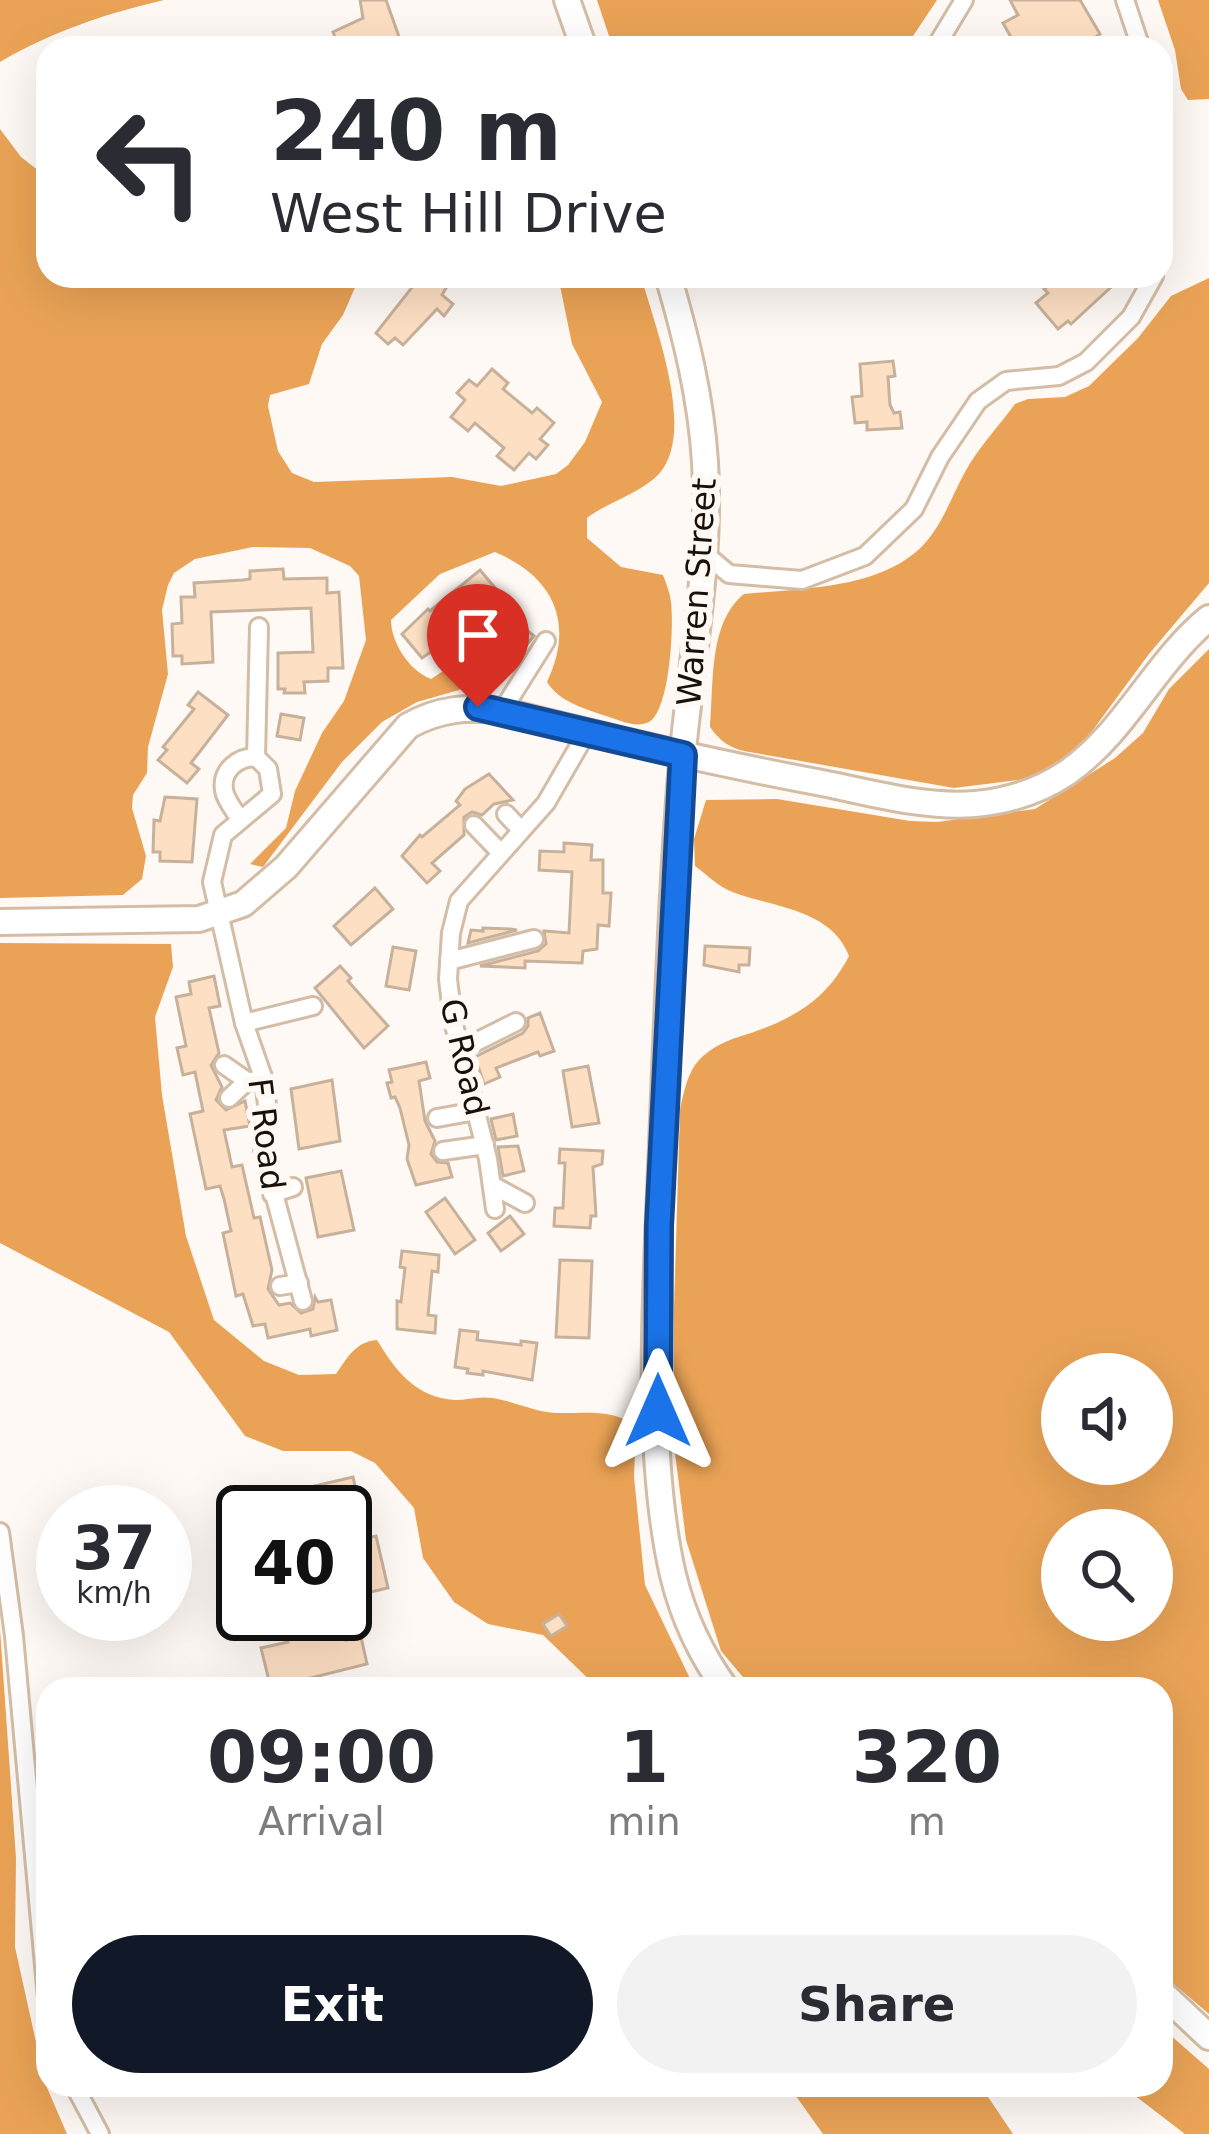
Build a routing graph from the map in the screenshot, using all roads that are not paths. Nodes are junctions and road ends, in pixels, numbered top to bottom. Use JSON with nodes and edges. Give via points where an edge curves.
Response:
{"nodes":[{"id":1,"x":567,"y":0,"type":"edge"},
{"id":2,"x":964,"y":0,"type":"edge"},
{"id":3,"x":1125,"y":0,"type":"edge"},
{"id":4,"x":580,"y":36,"type":"edge"},
{"id":5,"x":942,"y":36,"type":"edge"},
{"id":6,"x":1137,"y":36,"type":"edge"},
{"id":7,"x":671,"y":288,"type":"edge"},
{"id":8,"x":1147,"y":288,"type":"edge"},
{"id":9,"x":703,"y":552,"type":"junction"},
{"id":10,"x":1209,"y":618,"type":"edge"},
{"id":11,"x":259,"y":626,"type":"dead end"},
{"id":12,"x":546,"y":641,"type":"dead end"},
{"id":13,"x":502,"y":712,"type":"junction"},
{"id":14,"x":587,"y":732,"type":"junction"},
{"id":15,"x":683,"y":755,"type":"junction"},
{"id":16,"x":256,"y":757,"type":"junction"},
{"id":17,"x":506,"y":814,"type":"dead end"},
{"id":18,"x":239,"y":818,"type":"junction"},
{"id":19,"x":474,"y":824,"type":"dead end"},
{"id":20,"x":521,"y":830,"type":"junction"},
{"id":21,"x":500,"y":852,"type":"junction"},
{"id":22,"x":220,"y":914,"type":"junction"},
{"id":23,"x":0,"y":922,"type":"edge"},
{"id":24,"x":534,"y":939,"type":"dead end"},
{"id":25,"x":449,"y":962,"type":"junction"},
{"id":26,"x":313,"y":1006,"type":"dead end"},
{"id":27,"x":244,"y":1022,"type":"junction"},
{"id":28,"x":516,"y":1022,"type":"dead end"},
{"id":29,"x":460,"y":1050,"type":"junction"},
{"id":30,"x":224,"y":1065,"type":"dead end"},
{"id":31,"x":256,"y":1081,"type":"junction"},
{"id":32,"x":229,"y":1098,"type":"dead end"},
{"id":33,"x":476,"y":1111,"type":"junction"},
{"id":34,"x":437,"y":1118,"type":"dead end"},
{"id":35,"x":485,"y":1145,"type":"junction"},
{"id":36,"x":443,"y":1151,"type":"dead end"},
{"id":37,"x":492,"y":1185,"type":"junction"},
{"id":38,"x":293,"y":1187,"type":"dead end"},
{"id":39,"x":272,"y":1194,"type":"junction"},
{"id":40,"x":525,"y":1203,"type":"dead end"},
{"id":41,"x":495,"y":1209,"type":"dead end"},
{"id":42,"x":294,"y":1290,"type":"dead end"},
{"id":43,"x":0,"y":1532,"type":"edge"},
{"id":44,"x":718,"y":1677,"type":"edge"},
{"id":45,"x":36,"y":1912,"type":"edge"},
{"id":46,"x":1173,"y":2003,"type":"edge"},
{"id":47,"x":1209,"y":2037,"type":"edge"},
{"id":48,"x":80,"y":2097,"type":"edge"},
{"id":49,"x":100,"y":2134,"type":"edge"}],
"edges":[{"from":1,"to":4,"type":"street"},
{"from":2,"to":5,"type":"street"},
{"from":3,"to":6,"type":"street"},
{"from":7,"to":9,"type":"street","name":"Warren Street","via":[[701,416]]},
{"from":8,"to":9,"type":"street","via":[[1086,362],[1059,376],[1006,381],[979,401],[914,508],[866,556],[802,580],[730,574]]},
{"from":9,"to":15,"type":"street","name":"Warren Street"},
{"from":10,"to":15,"type":"street","via":[[1096,749],[1036,790],[1003,801],[903,799]]},
{"from":11,"to":16,"type":"street"},
{"from":12,"to":13,"type":"street"},
{"from":13,"to":14,"type":"street"},
{"from":13,"to":22,"type":"street","via":[[453,709],[407,726],[286,867]]},
{"from":14,"to":15,"type":"street"},
{"from":14,"to":20,"type":"street","name":"G Road"},
{"from":15,"to":44,"type":"street","name":"Warren Street","via":[[659,1226],[658,1445],[674,1576]]},
{"from":16,"to":18,"type":"street","via":[[268,769],[272,794]]},
{"from":16,"to":18,"type":"street","via":[[231,766],[226,779],[224,792]]},
{"from":17,"to":20,"type":"street"},
{"from":18,"to":22,"type":"street","name":"F Road","via":[[215,858]]},
{"from":19,"to":21,"type":"street"},
{"from":20,"to":21,"type":"street","name":"G Road"},
{"from":21,"to":25,"type":"street","name":"G Road","via":[[459,901]]},
{"from":22,"to":23,"type":"street"},
{"from":22,"to":27,"type":"street","name":"F Road","via":[[228,987]]},
{"from":24,"to":25,"type":"street"},
{"from":25,"to":29,"type":"street","name":"G Road"},
{"from":26,"to":27,"type":"street"},
{"from":27,"to":31,"type":"street","name":"F Road"},
{"from":28,"to":29,"type":"street"},
{"from":29,"to":33,"type":"street","name":"G Road"},
{"from":30,"to":31,"type":"street"},
{"from":31,"to":32,"type":"street"},
{"from":31,"to":39,"type":"street","name":"F Road","via":[[268,1113],[263,1154]]},
{"from":33,"to":34,"type":"street"},
{"from":33,"to":35,"type":"street","name":"G Road"},
{"from":35,"to":36,"type":"street"},
{"from":35,"to":37,"type":"street","name":"G Road"},
{"from":37,"to":40,"type":"street"},
{"from":37,"to":41,"type":"street","name":"G Road"},
{"from":38,"to":39,"type":"street"},
{"from":39,"to":42,"type":"street","name":"F Road","via":[[296,1235]]},
{"from":43,"to":45,"type":"street"},
{"from":46,"to":47,"type":"street"},
{"from":48,"to":49,"type":"street"}]}
